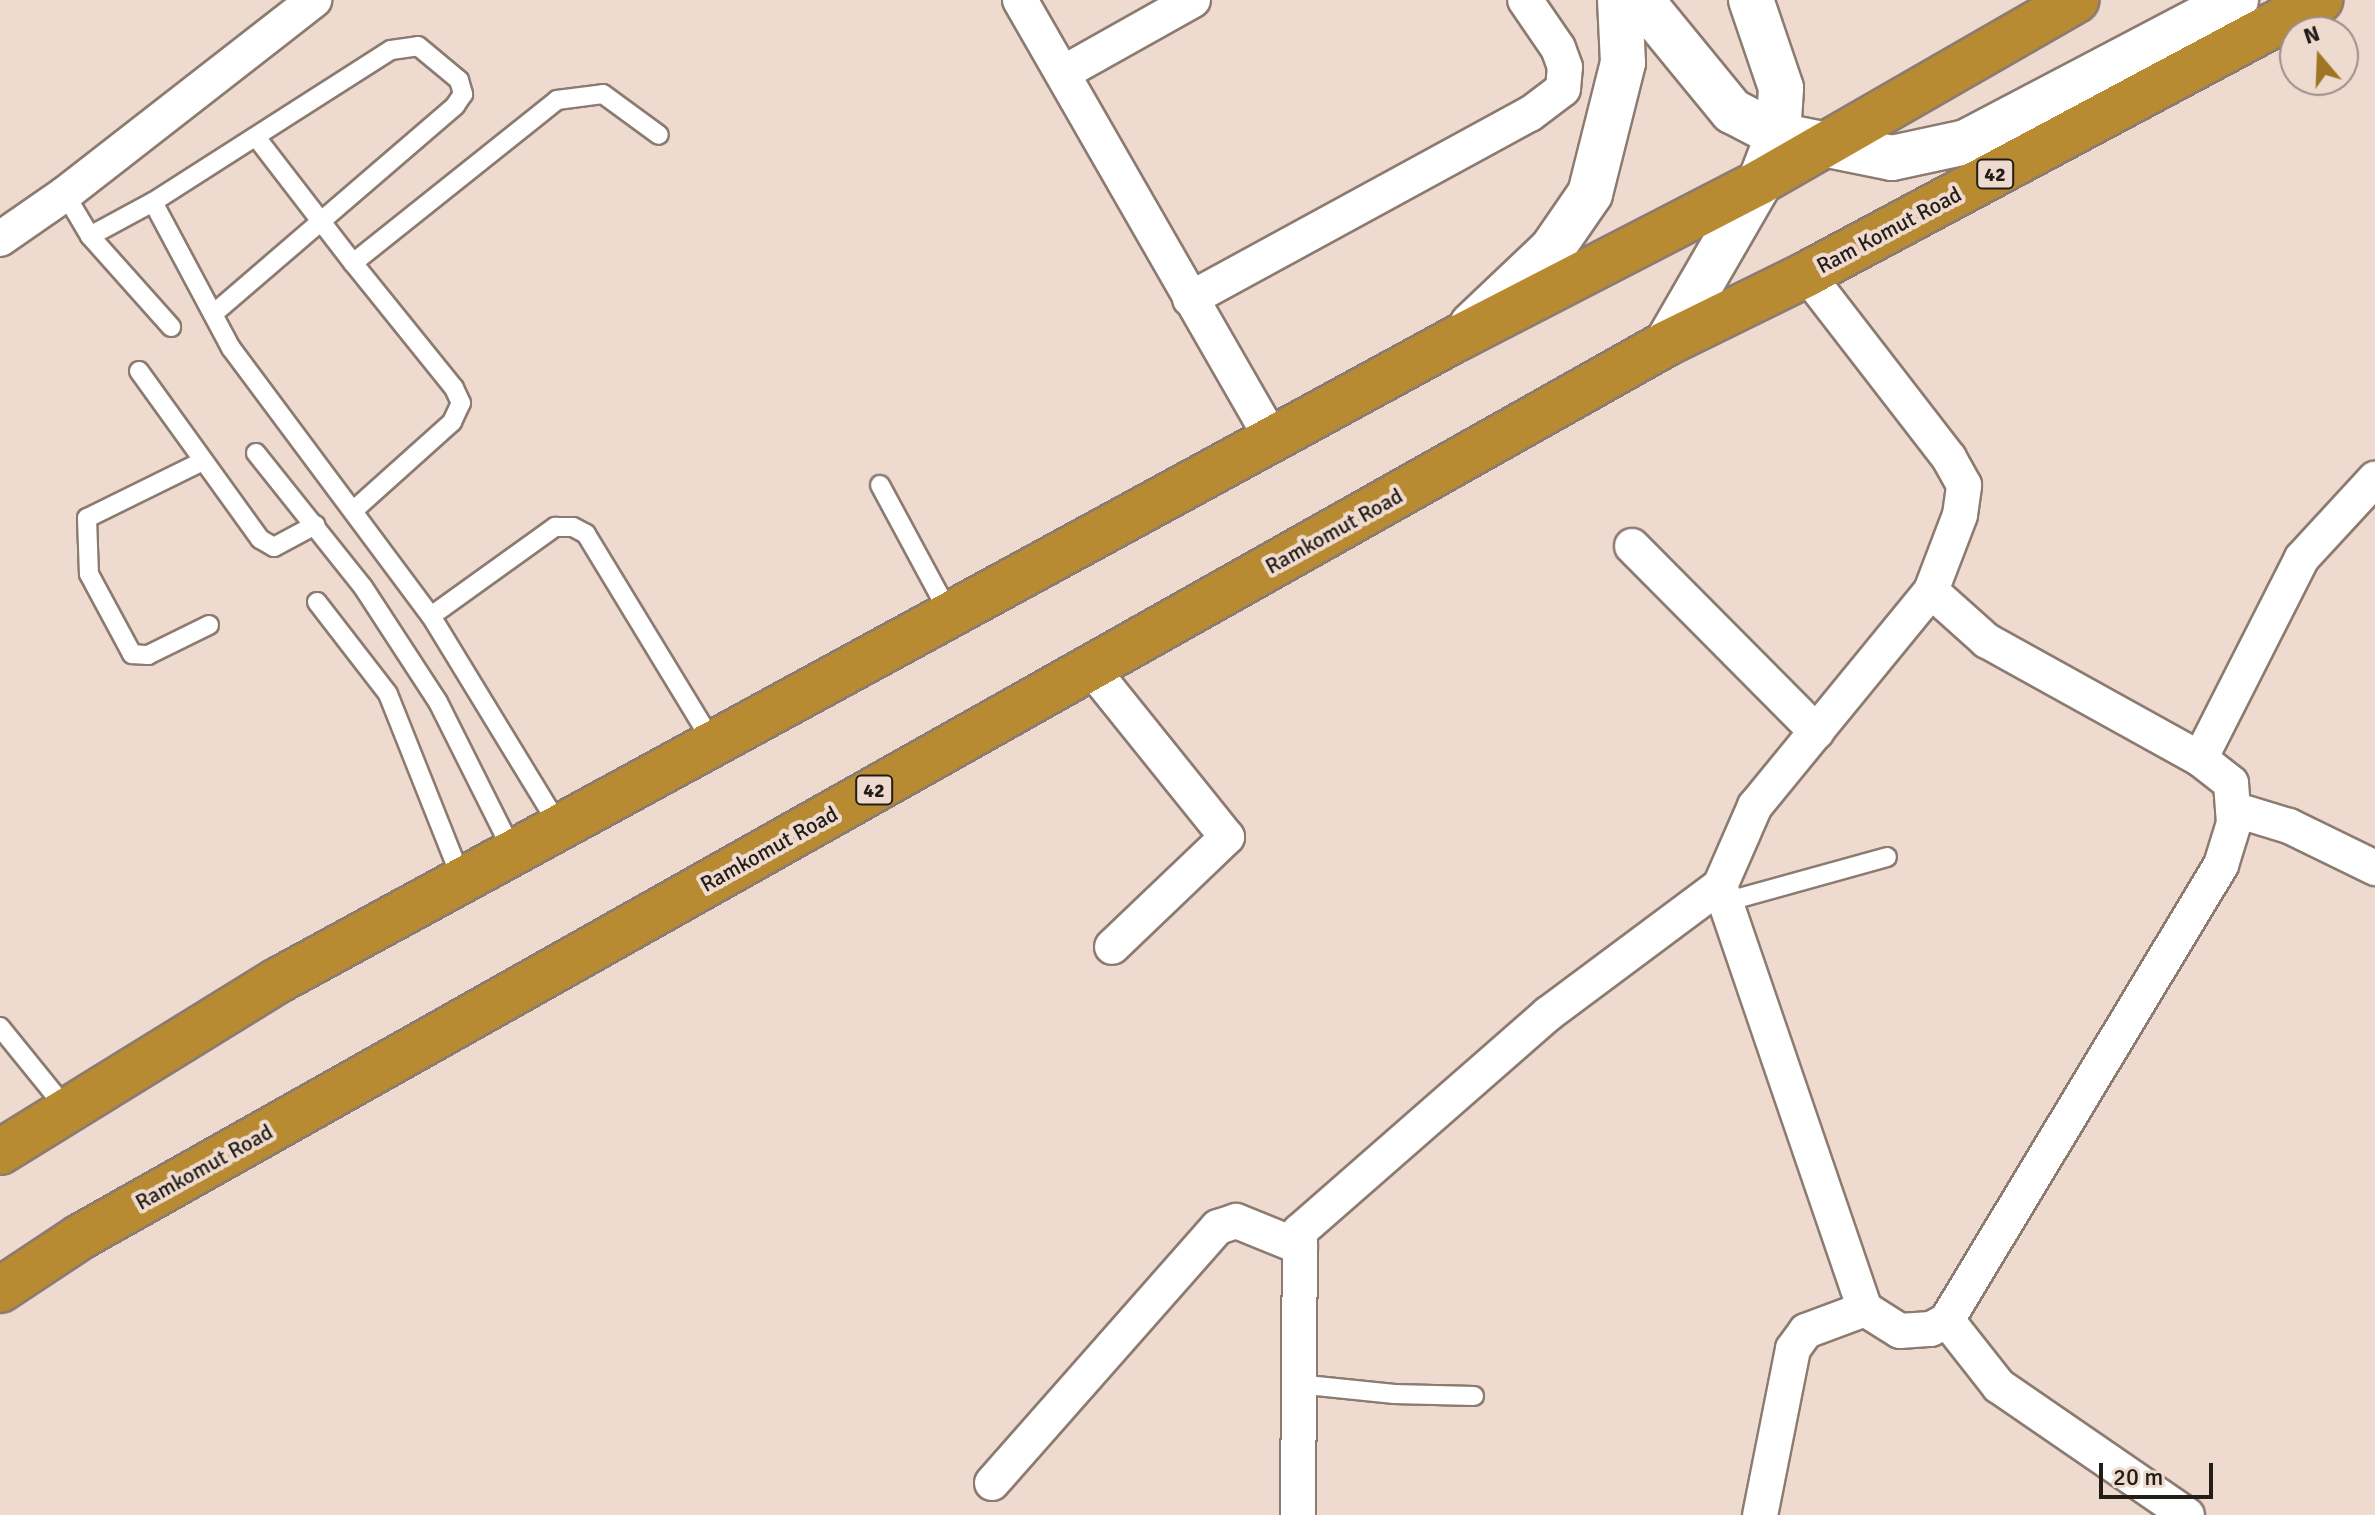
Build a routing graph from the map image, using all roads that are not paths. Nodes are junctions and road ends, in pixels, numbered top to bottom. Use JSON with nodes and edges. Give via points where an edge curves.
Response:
{"nodes":[{"id":1,"x":314,"y":0,"type":"edge"},
{"id":2,"x":1020,"y":0,"type":"edge"},
{"id":3,"x":1193,"y":0,"type":"edge"},
{"id":4,"x":1525,"y":0,"type":"edge"},
{"id":5,"x":1620,"y":0,"type":"edge"},
{"id":6,"x":1641,"y":0,"type":"edge"},
{"id":7,"x":1751,"y":0,"type":"edge"},
{"id":8,"x":2076,"y":0,"type":"edge"},
{"id":9,"x":2236,"y":0,"type":"edge"},
{"id":10,"x":2320,"y":0,"type":"edge"},
{"id":11,"x":1063,"y":73,"type":"junction"},
{"id":12,"x":659,"y":135,"type":"dead end"},
{"id":13,"x":1778,"y":135,"type":"junction"},
{"id":14,"x":256,"y":137,"type":"junction"},
{"id":15,"x":1826,"y":145,"type":"junction"},
{"id":16,"x":1760,"y":182,"type":"junction"},
{"id":17,"x":65,"y":194,"type":"junction"},
{"id":18,"x":153,"y":202,"type":"junction"},
{"id":19,"x":322,"y":220,"type":"junction"},
{"id":20,"x":90,"y":236,"type":"junction"},
{"id":21,"x":0,"y":239,"type":"edge"},
{"id":22,"x":353,"y":263,"type":"junction"},
{"id":23,"x":1807,"y":274,"type":"junction"},
{"id":24,"x":1190,"y":299,"type":"junction"},
{"id":25,"x":213,"y":314,"type":"junction"},
{"id":26,"x":171,"y":327,"type":"dead end"},
{"id":27,"x":1458,"y":338,"type":"junction"},
{"id":28,"x":1667,"y":343,"type":"junction"},
{"id":29,"x":139,"y":371,"type":"dead end"},
{"id":30,"x":1272,"y":439,"type":"junction"},
{"id":31,"x":256,"y":453,"type":"dead end"},
{"id":32,"x":203,"y":461,"type":"junction"},
{"id":33,"x":2375,"y":479,"type":"edge"},
{"id":34,"x":880,"y":485,"type":"dead end"},
{"id":35,"x":354,"y":510,"type":"junction"},
{"id":36,"x":315,"y":525,"type":"junction"},
{"id":37,"x":1632,"y":546,"type":"dead end"},
{"id":38,"x":1931,"y":591,"type":"junction"},
{"id":39,"x":317,"y":602,"type":"dead end"},
{"id":40,"x":949,"y":613,"type":"junction"},
{"id":41,"x":431,"y":616,"type":"junction"},
{"id":42,"x":209,"y":625,"type":"dead end"},
{"id":43,"x":1091,"y":668,"type":"junction"},
{"id":44,"x":1817,"y":732,"type":"junction"},
{"id":45,"x":713,"y":743,"type":"junction"},
{"id":46,"x":2200,"y":759,"type":"junction"},
{"id":47,"x":2233,"y":809,"type":"junction"},
{"id":48,"x":560,"y":827,"type":"junction"},
{"id":49,"x":513,"y":852,"type":"junction"},
{"id":50,"x":1887,"y":857,"type":"dead end"},
{"id":51,"x":2375,"y":868,"type":"edge"},
{"id":52,"x":462,"y":880,"type":"junction"},
{"id":53,"x":1723,"y":894,"type":"junction"},
{"id":54,"x":1112,"y":947,"type":"dead end"},
{"id":55,"x":0,"y":1027,"type":"edge"},
{"id":56,"x":68,"y":1111,"type":"junction"},
{"id":57,"x":0,"y":1152,"type":"edge"},
{"id":58,"x":1300,"y":1247,"type":"junction"},
{"id":59,"x":0,"y":1290,"type":"edge"},
{"id":60,"x":1865,"y":1309,"type":"junction"},
{"id":61,"x":1947,"y":1320,"type":"junction"},
{"id":62,"x":1297,"y":1384,"type":"junction"},
{"id":63,"x":1474,"y":1396,"type":"dead end"},
{"id":64,"x":992,"y":1483,"type":"dead end"},
{"id":65,"x":1298,"y":1515,"type":"edge"},
{"id":66,"x":1760,"y":1515,"type":"edge"},
{"id":67,"x":2187,"y":1515,"type":"edge"}],
"edges":[{"from":1,"to":17,"type":"street"},
{"from":2,"to":11,"type":"street"},
{"from":3,"to":11,"type":"street"},
{"from":4,"to":24,"type":"street","via":[[1558,48],[1565,67],[1563,89],[1530,114]]},
{"from":5,"to":27,"type":"main road","via":[[1623,63],[1590,194],[1552,249]]},
{"from":6,"to":13,"type":"main road","via":[[1732,111]]},
{"from":7,"to":13,"type":"main road","via":[[1781,88]]},
{"from":8,"to":15,"type":"highway"},
{"from":9,"to":15,"type":"main road","via":[[1966,142],[1892,158]]},
{"from":10,"to":23,"type":"highway","name":"Ram Komut Road","number":"42"},
{"from":11,"to":24,"type":"street"},
{"from":12,"to":22,"type":"lane","via":[[603,94],[557,100]]},
{"from":13,"to":15,"type":"main road"},
{"from":13,"to":16,"type":"main road"},
{"from":14,"to":18,"type":"lane"},
{"from":14,"to":19,"type":"lane"},
{"from":14,"to":19,"type":"lane","via":[[391,50],[418,46],[459,80],[463,94],[455,106]]},
{"from":15,"to":16,"type":"highway"},
{"from":16,"to":27,"type":"highway"},
{"from":16,"to":28,"type":"main road"},
{"from":17,"to":20,"type":"lane"},
{"from":17,"to":21,"type":"street"},
{"from":18,"to":20,"type":"lane"},
{"from":18,"to":25,"type":"lane"},
{"from":19,"to":22,"type":"lane"},
{"from":19,"to":25,"type":"lane"},
{"from":20,"to":26,"type":"lane"},
{"from":22,"to":35,"type":"lane","via":[[461,403],[452,422]]},
{"from":23,"to":28,"type":"highway","name":"Ram Komut Road","number":"42"},
{"from":23,"to":38,"type":"street","via":[[1949,458],[1964,485],[1960,515]]},
{"from":24,"to":30,"type":"street"},
{"from":25,"to":35,"type":"lane","via":[[316,466]]},
{"from":27,"to":30,"type":"highway"},
{"from":28,"to":43,"type":"highway","name":"Ramkomut Road","number":"42"},
{"from":29,"to":32,"type":"lane"},
{"from":30,"to":40,"type":"highway"},
{"from":31,"to":36,"type":"lane"},
{"from":32,"to":36,"type":"lane","via":[[260,539],[274,547]]},
{"from":32,"to":42,"type":"lane","via":[[87,518],[89,574],[132,654],[148,655]]},
{"from":33,"to":46,"type":"street","via":[[2302,558]]},
{"from":34,"to":40,"type":"lane"},
{"from":35,"to":41,"type":"lane"},
{"from":36,"to":49,"type":"lane","via":[[363,587],[438,702]]},
{"from":37,"to":44,"type":"street"},
{"from":38,"to":44,"type":"street"},
{"from":38,"to":46,"type":"street","via":[[1987,641]]},
{"from":39,"to":52,"type":"lane","via":[[388,694]]},
{"from":40,"to":45,"type":"highway"},
{"from":41,"to":45,"type":"lane","via":[[555,527],[573,527],[586,534]]},
{"from":41,"to":48,"type":"lane"},
{"from":43,"to":54,"type":"street","via":[[1227,837]]},
{"from":43,"to":59,"type":"highway","name":"Ramkomut Road","number":"42","via":[[80,1237]]},
{"from":44,"to":53,"type":"street","via":[[1755,806]]},
{"from":45,"to":48,"type":"highway"},
{"from":46,"to":47,"type":"street","via":[[2231,783]]},
{"from":47,"to":51,"type":"street","via":[[2289,826]]},
{"from":47,"to":61,"type":"street","via":[[2221,865]]},
{"from":48,"to":49,"type":"highway"},
{"from":49,"to":52,"type":"highway"},
{"from":50,"to":53,"type":"lane"},
{"from":52,"to":56,"type":"highway","via":[[277,981]]},
{"from":53,"to":58,"type":"street","via":[[1548,1014],[1300,1231]]},
{"from":53,"to":60,"type":"street"},
{"from":55,"to":56,"type":"lane"},
{"from":56,"to":57,"type":"highway"},
{"from":58,"to":62,"type":"street"},
{"from":58,"to":64,"type":"street","via":[[1236,1221],[1218,1227]]},
{"from":60,"to":61,"type":"street","via":[[1900,1331],[1931,1329]]},
{"from":60,"to":66,"type":"street","via":[[1806,1331],[1793,1349]]},
{"from":61,"to":67,"type":"street","via":[[1999,1386]]},
{"from":62,"to":63,"type":"lane"},
{"from":62,"to":65,"type":"street"}]}
